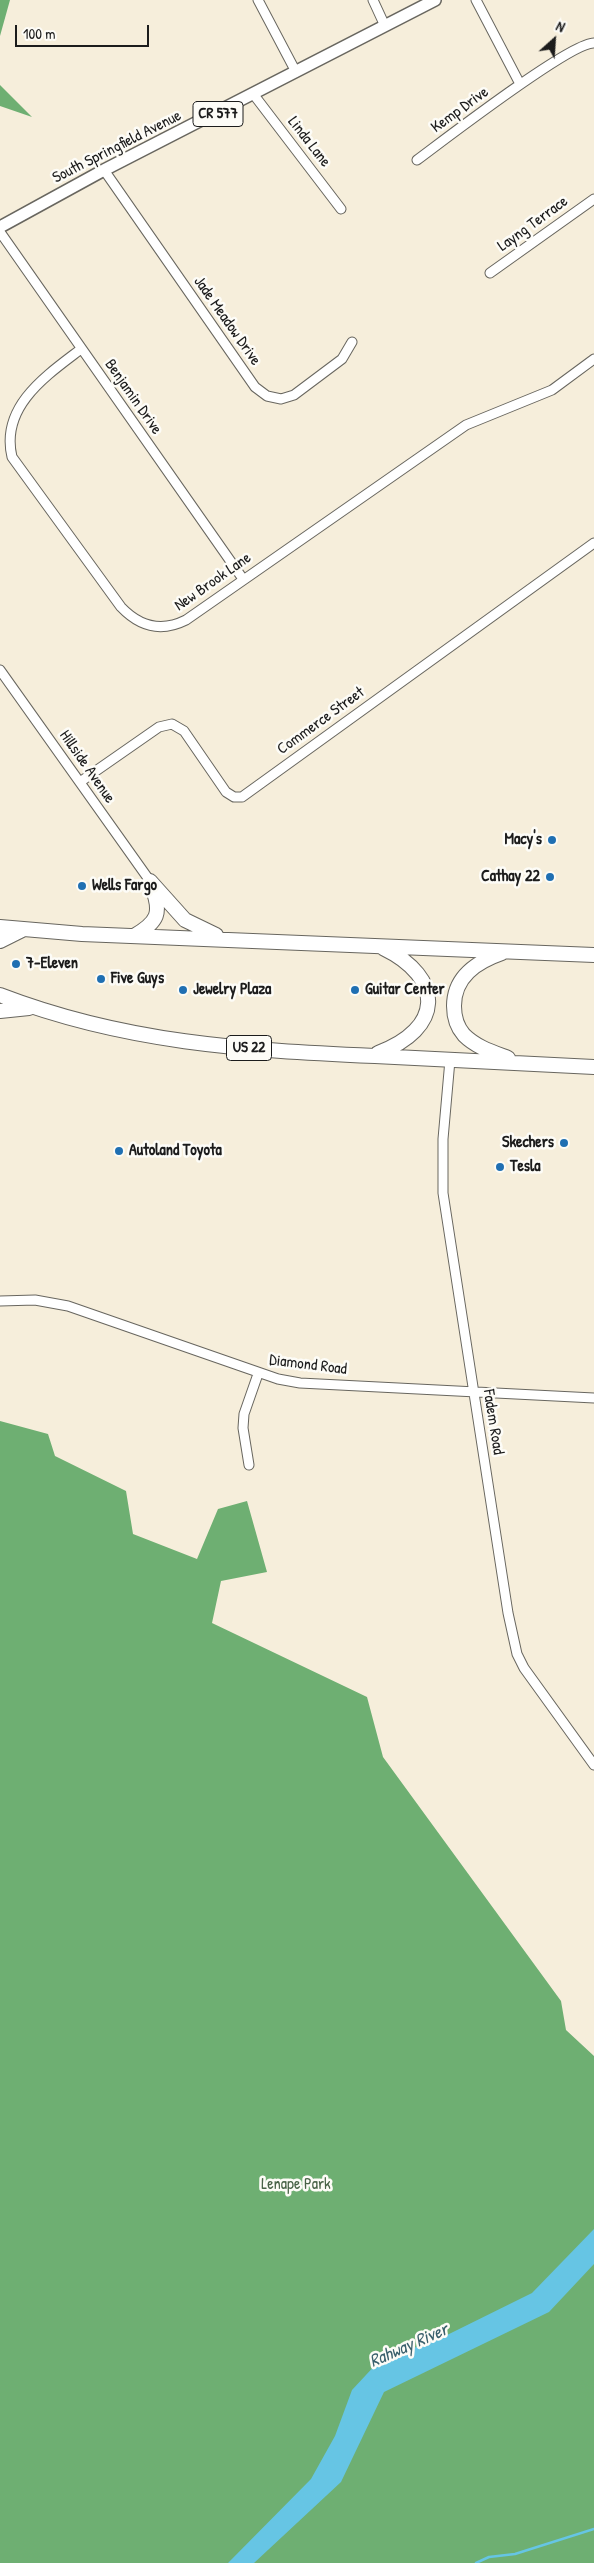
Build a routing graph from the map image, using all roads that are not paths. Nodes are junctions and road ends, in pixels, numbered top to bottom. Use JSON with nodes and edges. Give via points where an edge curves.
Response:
{"nodes":[{"id":1,"x":258,"y":0,"type":"edge"},
{"id":2,"x":372,"y":0,"type":"edge"},
{"id":3,"x":435,"y":0,"type":"edge"},
{"id":4,"x":476,"y":0,"type":"edge"},
{"id":5,"x":386,"y":26,"type":"junction"},
{"id":6,"x":594,"y":43,"type":"edge"},
{"id":7,"x":296,"y":72,"type":"junction"},
{"id":8,"x":520,"y":84,"type":"junction"},
{"id":9,"x":254,"y":95,"type":"junction"},
{"id":10,"x":417,"y":160,"type":"dead end"},
{"id":11,"x":104,"y":170,"type":"junction"},
{"id":12,"x":594,"y":199,"type":"edge"},
{"id":13,"x":341,"y":209,"type":"dead end"},
{"id":14,"x":0,"y":227,"type":"edge"},
{"id":15,"x":0,"y":232,"type":"edge"},
{"id":16,"x":490,"y":274,"type":"dead end"},
{"id":17,"x":352,"y":342,"type":"dead end"},
{"id":18,"x":80,"y":349,"type":"junction"},
{"id":19,"x":594,"y":359,"type":"edge"},
{"id":20,"x":594,"y":543,"type":"edge"},
{"id":21,"x":243,"y":579,"type":"junction"},
{"id":22,"x":0,"y":670,"type":"edge"},
{"id":23,"x":80,"y":782,"type":"junction"},
{"id":24,"x":150,"y":881,"type":"junction"},
{"id":25,"x":0,"y":927,"type":"edge"},
{"id":26,"x":22,"y":929,"type":"junction"},
{"id":27,"x":134,"y":936,"type":"junction"},
{"id":28,"x":0,"y":940,"type":"edge"},
{"id":29,"x":226,"y":940,"type":"junction"},
{"id":30,"x":380,"y":946,"type":"junction"},
{"id":31,"x":507,"y":952,"type":"junction"},
{"id":32,"x":594,"y":955,"type":"edge"},
{"id":33,"x":2,"y":994,"type":"edge"},
{"id":34,"x":36,"y":1008,"type":"junction"},
{"id":35,"x":0,"y":1011,"type":"edge"},
{"id":36,"x":373,"y":1055,"type":"junction"},
{"id":37,"x":450,"y":1060,"type":"junction"},
{"id":38,"x":522,"y":1063,"type":"junction"},
{"id":39,"x":594,"y":1067,"type":"edge"},
{"id":40,"x":0,"y":1301,"type":"edge"},
{"id":41,"x":258,"y":1374,"type":"junction"},
{"id":42,"x":473,"y":1392,"type":"junction"},
{"id":43,"x":594,"y":1398,"type":"edge"},
{"id":44,"x":249,"y":1465,"type":"dead end"},
{"id":45,"x":594,"y":1765,"type":"edge"}],
"edges":[{"from":1,"to":7,"type":"street"},
{"from":2,"to":5,"type":"street"},
{"from":3,"to":5,"type":"main road","name":"South Springfield Avenue","number":"CR 577"},
{"from":4,"to":8,"type":"street"},
{"from":5,"to":7,"type":"main road","name":"South Springfield Avenue","number":"CR 577"},
{"from":6,"to":8,"type":"street","via":[[576,48]]},
{"from":7,"to":9,"type":"main road","name":"South Springfield Avenue","number":"CR 577"},
{"from":8,"to":10,"type":"street","name":"Kemp Drive"},
{"from":9,"to":11,"type":"main road","name":"South Springfield Avenue","number":"CR 577"},
{"from":9,"to":13,"type":"street","name":"Linda Lane"},
{"from":11,"to":14,"type":"main road","name":"South Springfield Avenue","number":"CR 577"},
{"from":11,"to":17,"type":"street","name":"Jade Meadow Drive","via":[[255,387],[267,396],[281,399],[294,395],[342,359]]},
{"from":12,"to":16,"type":"street","name":"Layng Terrace"},
{"from":15,"to":18,"type":"street","name":"Benjamin Drive"},
{"from":18,"to":21,"type":"street","name":"Benjamin Drive"},
{"from":18,"to":21,"type":"street","name":"New Brook Lane","via":[[29,389],[14,407],[7,430],[12,457],[121,607],[138,621],[158,628],[176,625]]},
{"from":19,"to":21,"type":"street","name":"New Brook Lane","via":[[552,390],[466,425]]},
{"from":20,"to":23,"type":"street","name":"Commerce Street","via":[[242,797],[226,792],[184,731],[172,724],[159,727]]},
{"from":22,"to":23,"type":"street","name":"Hillside Avenue"},
{"from":23,"to":24,"type":"street","name":"Hillside Avenue"},
{"from":24,"to":27,"type":"highway","via":[[158,905],[157,914],[148,927]]},
{"from":24,"to":29,"type":"highway","via":[[185,920]]},
{"from":25,"to":26,"type":"highway"},
{"from":26,"to":27,"type":"highway"},
{"from":26,"to":28,"type":"highway"},
{"from":27,"to":29,"type":"highway"},
{"from":29,"to":30,"type":"highway"},
{"from":30,"to":31,"type":"highway"},
{"from":30,"to":36,"type":"highway","via":[[417,970],[426,987],[427,1004],[422,1022],[412,1036]]},
{"from":31,"to":32,"type":"highway"},
{"from":31,"to":38,"type":"highway","via":[[481,962],[467,972],[458,986],[454,1011],[459,1028],[470,1040],[485,1050]]},
{"from":33,"to":34,"type":"highway","number":"US 22"},
{"from":34,"to":35,"type":"highway"},
{"from":34,"to":36,"type":"highway","number":"US 22","via":[[106,1028],[175,1041]]},
{"from":36,"to":37,"type":"highway","number":"US 22"},
{"from":37,"to":38,"type":"highway","number":"US 22"},
{"from":37,"to":42,"type":"street","name":"Fadem Road","via":[[443,1140],[443,1193]]},
{"from":38,"to":39,"type":"highway","number":"US 22"},
{"from":40,"to":41,"type":"street","name":"Diamond Road","via":[[35,1300],[68,1306]]},
{"from":41,"to":42,"type":"street","name":"Diamond Road","via":[[300,1383]]},
{"from":41,"to":44,"type":"street","via":[[244,1414]]},
{"from":42,"to":43,"type":"street","name":"Diamond Road"},
{"from":42,"to":45,"type":"street","name":"Fadem Road","via":[[517,1654]]}]}
